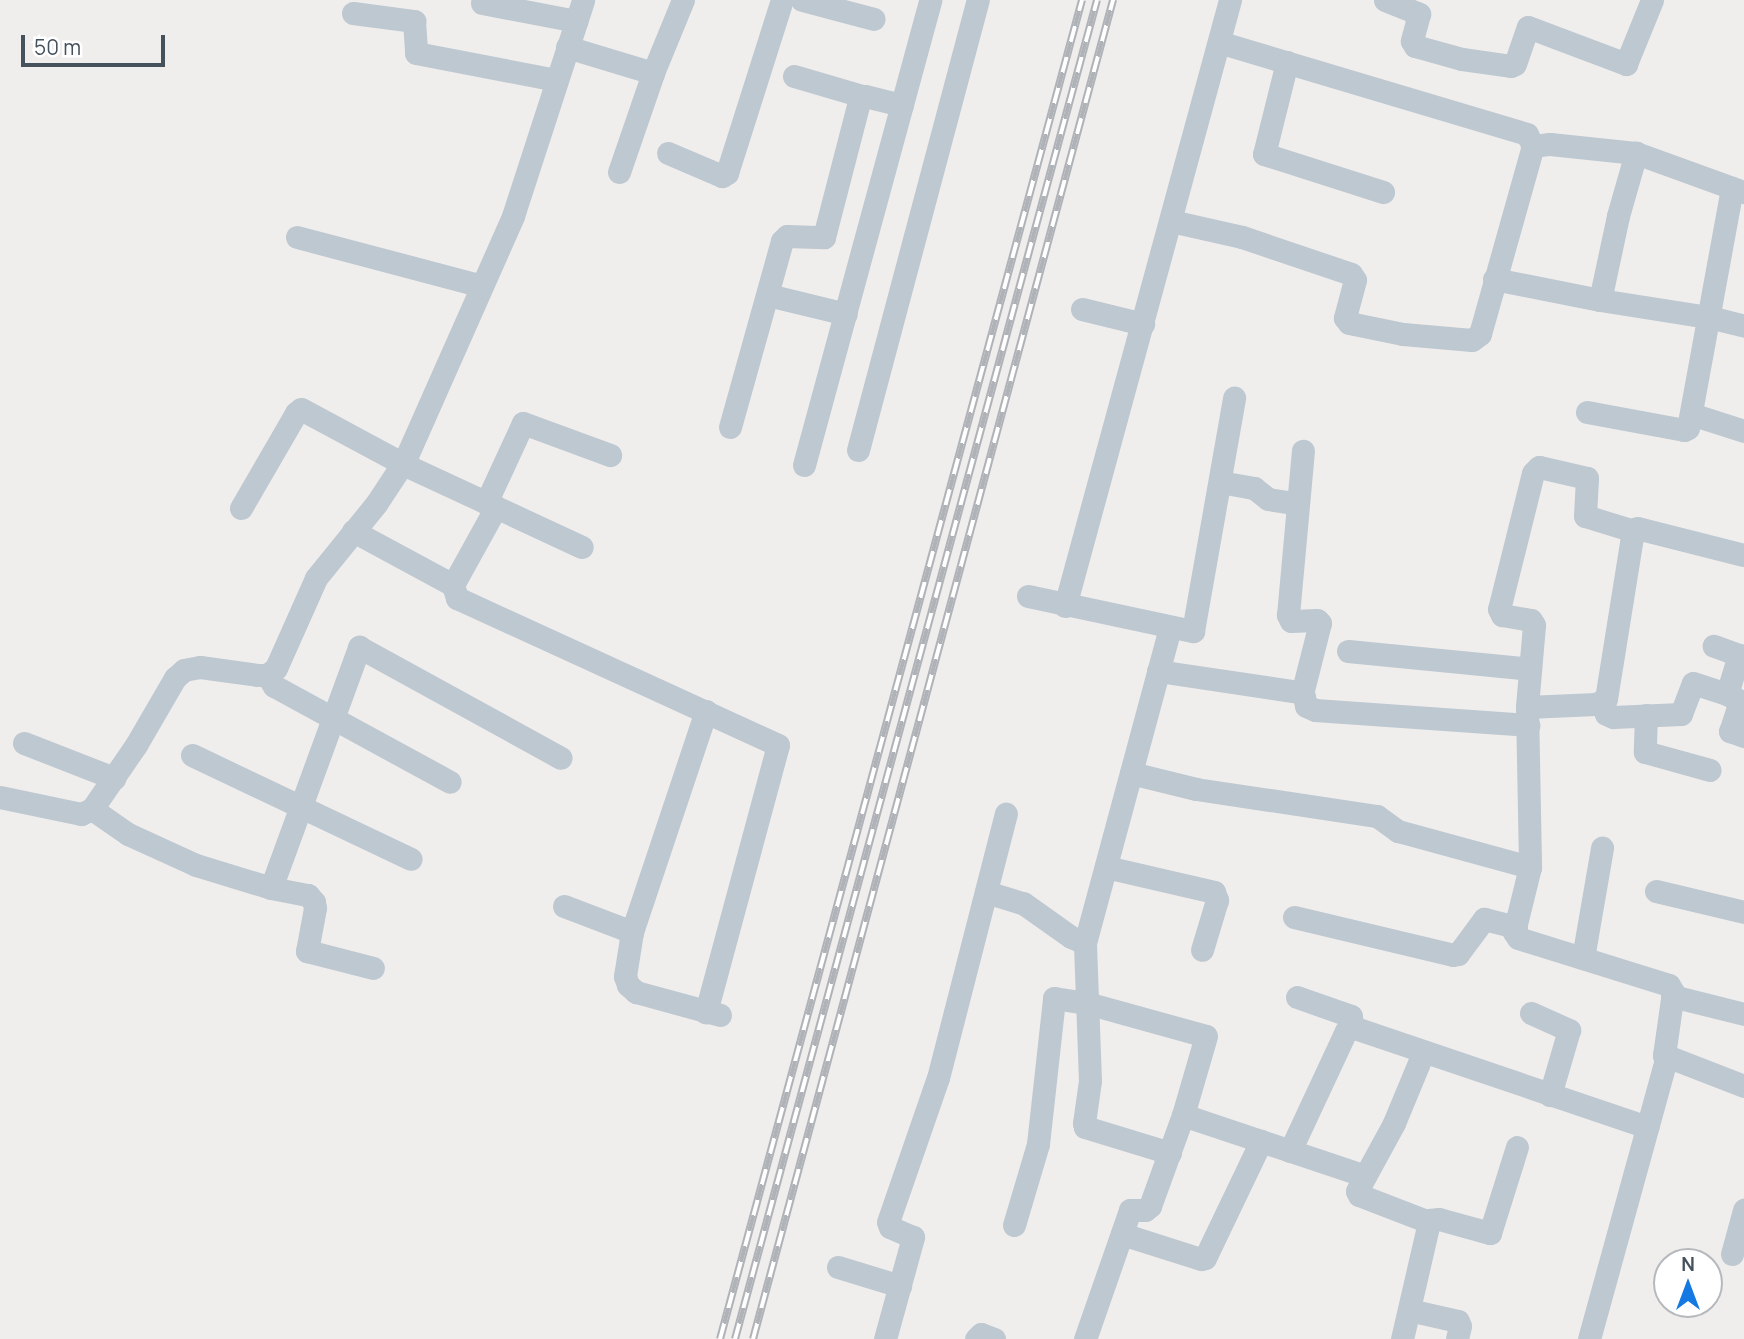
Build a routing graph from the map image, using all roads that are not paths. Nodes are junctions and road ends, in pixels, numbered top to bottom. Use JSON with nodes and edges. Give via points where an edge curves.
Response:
{"nodes":[{"id":1,"x":684,"y":0,"type":"edge"},
{"id":2,"x":782,"y":0,"type":"edge"},
{"id":3,"x":802,"y":0,"type":"edge"},
{"id":4,"x":930,"y":0,"type":"edge"},
{"id":5,"x":978,"y":0,"type":"edge"},
{"id":6,"x":1230,"y":0,"type":"edge"},
{"id":7,"x":1385,"y":0,"type":"edge"},
{"id":8,"x":1652,"y":0,"type":"edge"},
{"id":9,"x":482,"y":3,"type":"dead end"},
{"id":10,"x":579,"y":11,"type":"edge"},
{"id":11,"x":353,"y":13,"type":"dead end"},
{"id":12,"x":874,"y":19,"type":"dead end"},
{"id":13,"x":1219,"y":42,"type":"junction"},
{"id":14,"x":567,"y":47,"type":"junction"},
{"id":15,"x":1287,"y":62,"type":"junction"},
{"id":16,"x":653,"y":73,"type":"junction"},
{"id":17,"x":794,"y":76,"type":"dead end"},
{"id":18,"x":556,"y":80,"type":"junction"},
{"id":19,"x":862,"y":96,"type":"junction"},
{"id":20,"x":902,"y":105,"type":"junction"},
{"id":21,"x":1533,"y":146,"type":"junction"},
{"id":22,"x":667,"y":153,"type":"dead end"},
{"id":23,"x":1636,"y":153,"type":"junction"},
{"id":24,"x":620,"y":172,"type":"dead end"},
{"id":25,"x":1738,"y":190,"type":"edge"},
{"id":26,"x":1383,"y":192,"type":"dead end"},
{"id":27,"x":1171,"y":221,"type":"junction"},
{"id":28,"x":297,"y":237,"type":"dead end"},
{"id":29,"x":1494,"y":279,"type":"junction"},
{"id":30,"x":482,"y":286,"type":"junction"},
{"id":31,"x":768,"y":295,"type":"junction"},
{"id":32,"x":1600,"y":300,"type":"junction"},
{"id":33,"x":1082,"y":309,"type":"dead end"},
{"id":34,"x":846,"y":314,"type":"junction"},
{"id":35,"x":1709,"y":317,"type":"junction"},
{"id":36,"x":1143,"y":324,"type":"junction"},
{"id":37,"x":1744,"y":326,"type":"edge"},
{"id":38,"x":1234,"y":398,"type":"dead end"},
{"id":39,"x":1587,"y":412,"type":"dead end"},
{"id":40,"x":1692,"y":414,"type":"junction"},
{"id":41,"x":730,"y":427,"type":"dead end"},
{"id":42,"x":1744,"y":431,"type":"edge"},
{"id":43,"x":858,"y":450,"type":"dead end"},
{"id":44,"x":1303,"y":450,"type":"dead end"},
{"id":45,"x":610,"y":455,"type":"dead end"},
{"id":46,"x":403,"y":464,"type":"junction"},
{"id":47,"x":804,"y":465,"type":"dead end"},
{"id":48,"x":1220,"y":482,"type":"junction"},
{"id":49,"x":1298,"y":504,"type":"junction"},
{"id":50,"x":491,"y":505,"type":"junction"},
{"id":51,"x":241,"y":508,"type":"dead end"},
{"id":52,"x":353,"y":531,"type":"junction"},
{"id":53,"x":1634,"y":531,"type":"junction"},
{"id":54,"x":582,"y":547,"type":"dead end"},
{"id":55,"x":1744,"y":555,"type":"edge"},
{"id":56,"x":453,"y":585,"type":"junction"},
{"id":57,"x":1028,"y":596,"type":"dead end"},
{"id":58,"x":1065,"y":606,"type":"junction"},
{"id":59,"x":1170,"y":627,"type":"junction"},
{"id":60,"x":1714,"y":646,"type":"dead end"},
{"id":61,"x":1348,"y":651,"type":"dead end"},
{"id":62,"x":1530,"y":668,"type":"junction"},
{"id":63,"x":1158,"y":671,"type":"junction"},
{"id":64,"x":267,"y":675,"type":"junction"},
{"id":65,"x":1302,"y":694,"type":"junction"},
{"id":66,"x":1727,"y":694,"type":"junction"},
{"id":67,"x":1602,"y":702,"type":"junction"},
{"id":68,"x":706,"y":711,"type":"junction"},
{"id":69,"x":1646,"y":715,"type":"junction"},
{"id":70,"x":1527,"y":716,"type":"junction"},
{"id":71,"x":333,"y":717,"type":"junction"},
{"id":72,"x":1744,"y":736,"type":"edge"},
{"id":73,"x":24,"y":743,"type":"dead end"},
{"id":74,"x":192,"y":755,"type":"dead end"},
{"id":75,"x":561,"y":758,"type":"dead end"},
{"id":76,"x":1710,"y":770,"type":"dead end"},
{"id":77,"x":1131,"y":773,"type":"junction"},
{"id":78,"x":114,"y":778,"type":"junction"},
{"id":79,"x":450,"y":782,"type":"dead end"},
{"id":80,"x":0,"y":797,"type":"edge"},
{"id":81,"x":301,"y":805,"type":"junction"},
{"id":82,"x":92,"y":809,"type":"junction"},
{"id":83,"x":1006,"y":814,"type":"dead end"},
{"id":84,"x":1602,"y":848,"type":"dead end"},
{"id":85,"x":411,"y":859,"type":"dead end"},
{"id":86,"x":1106,"y":867,"type":"junction"},
{"id":87,"x":1530,"y":867,"type":"junction"},
{"id":88,"x":271,"y":888,"type":"junction"},
{"id":89,"x":1656,"y":891,"type":"dead end"},
{"id":90,"x":986,"y":892,"type":"junction"},
{"id":91,"x":564,"y":906,"type":"dead end"},
{"id":92,"x":1744,"y":912,"type":"edge"},
{"id":93,"x":1294,"y":918,"type":"dead end"},
{"id":94,"x":1516,"y":927,"type":"junction"},
{"id":95,"x":632,"y":932,"type":"junction"},
{"id":96,"x":1085,"y":943,"type":"junction"},
{"id":97,"x":1202,"y":950,"type":"dead end"},
{"id":98,"x":1583,"y":958,"type":"junction"},
{"id":99,"x":373,"y":968,"type":"dead end"},
{"id":100,"x":1672,"y":996,"type":"junction"},
{"id":101,"x":1297,"y":997,"type":"dead end"},
{"id":102,"x":1087,"y":1003,"type":"junction"},
{"id":103,"x":1531,"y":1013,"type":"dead end"},
{"id":104,"x":1744,"y":1014,"type":"edge"},
{"id":105,"x":1352,"y":1027,"type":"junction"},
{"id":106,"x":1423,"y":1053,"type":"junction"},
{"id":107,"x":1667,"y":1056,"type":"junction"},
{"id":108,"x":1744,"y":1086,"type":"edge"},
{"id":109,"x":1550,"y":1095,"type":"junction"},
{"id":110,"x":1183,"y":1115,"type":"junction"},
{"id":111,"x":1648,"y":1127,"type":"junction"},
{"id":112,"x":1261,"y":1141,"type":"junction"},
{"id":113,"x":1517,"y":1147,"type":"dead end"},
{"id":114,"x":1290,"y":1151,"type":"junction"},
{"id":115,"x":1170,"y":1153,"type":"junction"},
{"id":116,"x":1365,"y":1176,"type":"junction"},
{"id":117,"x":1744,"y":1210,"type":"edge"},
{"id":118,"x":1429,"y":1220,"type":"junction"},
{"id":119,"x":1014,"y":1224,"type":"dead end"},
{"id":120,"x":1122,"y":1234,"type":"junction"},
{"id":121,"x":1732,"y":1254,"type":"dead end"},
{"id":122,"x":838,"y":1267,"type":"dead end"},
{"id":123,"x":900,"y":1286,"type":"junction"},
{"id":124,"x":1409,"y":1310,"type":"junction"},
{"id":125,"x":885,"y":1339,"type":"edge"},
{"id":126,"x":976,"y":1339,"type":"edge"},
{"id":127,"x":994,"y":1339,"type":"edge"},
{"id":128,"x":1086,"y":1339,"type":"edge"},
{"id":129,"x":1402,"y":1339,"type":"edge"},
{"id":130,"x":1457,"y":1339,"type":"edge"},
{"id":131,"x":1589,"y":1339,"type":"edge"}],
"edges":[{"from":1,"to":16,"type":"street"},
{"from":2,"to":22,"type":"street","via":[[727,173],[722,176]]},
{"from":3,"to":12,"type":"street"},
{"from":4,"to":20,"type":"street"},
{"from":5,"to":43,"type":"street"},
{"from":6,"to":13,"type":"street"},
{"from":7,"to":8,"type":"street","via":[[1419,14],[1412,41],[1415,46],[1511,66],[1528,27],[1626,64]]},
{"from":9,"to":10,"type":"street"},
{"from":10,"to":14,"type":"street"},
{"from":11,"to":18,"type":"street","via":[[414,21],[416,54]]},
{"from":13,"to":15,"type":"street"},
{"from":13,"to":27,"type":"street"},
{"from":14,"to":16,"type":"street"},
{"from":14,"to":18,"type":"street"},
{"from":15,"to":21,"type":"street","via":[[1527,134]]},
{"from":15,"to":26,"type":"street","via":[[1264,154]]},
{"from":16,"to":24,"type":"street"},
{"from":17,"to":19,"type":"street"},
{"from":18,"to":30,"type":"street","via":[[513,216]]},
{"from":19,"to":20,"type":"street"},
{"from":19,"to":31,"type":"street","via":[[824,237],[784,238]]},
{"from":20,"to":34,"type":"street"},
{"from":21,"to":23,"type":"street"},
{"from":21,"to":29,"type":"street"},
{"from":23,"to":25,"type":"street"},
{"from":23,"to":32,"type":"street"},
{"from":25,"to":35,"type":"street"},
{"from":27,"to":29,"type":"street","via":[[1242,237],[1351,274],[1355,280],[1347,321],[1403,334],[1463,341],[1477,337]]},
{"from":27,"to":36,"type":"street"},
{"from":28,"to":30,"type":"street"},
{"from":29,"to":32,"type":"street"},
{"from":30,"to":46,"type":"street"},
{"from":31,"to":34,"type":"street"},
{"from":31,"to":41,"type":"street"},
{"from":32,"to":35,"type":"street"},
{"from":33,"to":36,"type":"street"},
{"from":34,"to":47,"type":"street"},
{"from":35,"to":37,"type":"street"},
{"from":35,"to":40,"type":"street"},
{"from":36,"to":58,"type":"street"},
{"from":38,"to":48,"type":"street"},
{"from":39,"to":40,"type":"street","via":[[1684,430]]},
{"from":40,"to":42,"type":"street"},
{"from":44,"to":49,"type":"street"},
{"from":45,"to":50,"type":"street","via":[[523,423]]},
{"from":46,"to":50,"type":"street"},
{"from":46,"to":51,"type":"street","via":[[301,410]]},
{"from":46,"to":52,"type":"street"},
{"from":48,"to":49,"type":"street"},
{"from":48,"to":59,"type":"street","via":[[1194,629]]},
{"from":49,"to":65,"type":"street","via":[[1288,615],[1291,621],[1320,623]]},
{"from":50,"to":54,"type":"street"},
{"from":50,"to":56,"type":"street"},
{"from":52,"to":56,"type":"street"},
{"from":52,"to":64,"type":"street","via":[[316,578],[276,668]]},
{"from":53,"to":55,"type":"street","via":[[1641,528]]},
{"from":53,"to":62,"type":"street","via":[[1584,516],[1587,478],[1536,469],[1499,609],[1502,615],[1533,622]]},
{"from":53,"to":67,"type":"street","via":[[1608,694]]},
{"from":56,"to":68,"type":"street","via":[[457,598]]},
{"from":57,"to":58,"type":"street"},
{"from":58,"to":59,"type":"street"},
{"from":59,"to":63,"type":"street"},
{"from":60,"to":66,"type":"street","via":[[1739,655]]},
{"from":61,"to":62,"type":"street"},
{"from":62,"to":70,"type":"street"},
{"from":63,"to":65,"type":"street"},
{"from":63,"to":77,"type":"street"},
{"from":64,"to":71,"type":"street","via":[[274,686]]},
{"from":64,"to":78,"type":"street","via":[[200,667],[184,670],[174,678]]},
{"from":65,"to":70,"type":"street","via":[[1306,706],[1315,710]]},
{"from":66,"to":69,"type":"street","via":[[1693,683],[1682,713]]},
{"from":66,"to":72,"type":"street","via":[[1740,701],[1730,731]]},
{"from":67,"to":69,"type":"street","via":[[1608,716]]},
{"from":67,"to":70,"type":"street"},
{"from":68,"to":95,"type":"street"},
{"from":68,"to":95,"type":"street","via":[[776,742],[779,748],[713,1013],[636,992],[628,985],[625,962]]},
{"from":69,"to":76,"type":"street","via":[[1645,752]]},
{"from":70,"to":87,"type":"street"},
{"from":71,"to":75,"type":"street","via":[[357,649],[363,646]]},
{"from":71,"to":79,"type":"street"},
{"from":71,"to":81,"type":"street"},
{"from":73,"to":78,"type":"street"},
{"from":74,"to":81,"type":"street"},
{"from":77,"to":86,"type":"street"},
{"from":77,"to":87,"type":"street","via":[[1196,789],[1377,816],[1398,831]]},
{"from":78,"to":82,"type":"street"},
{"from":80,"to":82,"type":"street","via":[[70,814]]},
{"from":81,"to":85,"type":"street"},
{"from":81,"to":88,"type":"street"},
{"from":82,"to":88,"type":"street","via":[[163,852]]},
{"from":83,"to":90,"type":"street"},
{"from":84,"to":98,"type":"street"},
{"from":86,"to":96,"type":"street"},
{"from":86,"to":97,"type":"street","via":[[1213,892],[1217,900]]},
{"from":87,"to":94,"type":"street"},
{"from":88,"to":99,"type":"street","via":[[308,895],[314,902],[309,952]]},
{"from":89,"to":92,"type":"street"},
{"from":90,"to":96,"type":"street","via":[[1029,906]]},
{"from":90,"to":123,"type":"street","via":[[938,1078],[888,1222],[913,1237]]},
{"from":91,"to":95,"type":"street"},
{"from":93,"to":94,"type":"street","via":[[1453,955],[1484,919]]},
{"from":94,"to":98,"type":"street","via":[[1518,939]]},
{"from":96,"to":102,"type":"street"},
{"from":98,"to":100,"type":"street","via":[[1668,985]]},
{"from":100,"to":104,"type":"street"},
{"from":100,"to":107,"type":"street","via":[[1663,1051]]},
{"from":101,"to":105,"type":"street","via":[[1351,1016]]},
{"from":102,"to":110,"type":"street","via":[[1206,1036]]},
{"from":102,"to":115,"type":"street","via":[[1090,1081],[1084,1126]]},
{"from":102,"to":119,"type":"street","via":[[1056,996],[1052,1000],[1035,1163]]},
{"from":103,"to":109,"type":"street","via":[[1569,1030]]},
{"from":105,"to":106,"type":"street"},
{"from":105,"to":114,"type":"street","via":[[1346,1031]]},
{"from":106,"to":109,"type":"street"},
{"from":106,"to":116,"type":"street","via":[[1394,1123]]},
{"from":107,"to":108,"type":"street"},
{"from":107,"to":111,"type":"street"},
{"from":109,"to":111,"type":"street"},
{"from":110,"to":112,"type":"street"},
{"from":110,"to":115,"type":"street"},
{"from":111,"to":131,"type":"street"},
{"from":112,"to":114,"type":"street"},
{"from":112,"to":120,"type":"street","via":[[1203,1259]]},
{"from":113,"to":118,"type":"street","via":[[1490,1233]]},
{"from":114,"to":116,"type":"street"},
{"from":115,"to":120,"type":"street","via":[[1150,1206],[1130,1210]]},
{"from":116,"to":118,"type":"street","via":[[1359,1195]]},
{"from":117,"to":121,"type":"street"},
{"from":118,"to":124,"type":"street"},
{"from":120,"to":128,"type":"street"},
{"from":122,"to":123,"type":"street"},
{"from":123,"to":125,"type":"street"},
{"from":124,"to":129,"type":"street"},
{"from":124,"to":130,"type":"street","via":[[1458,1321]]},
{"from":126,"to":127,"type":"street","via":[[981,1334]]}]}
